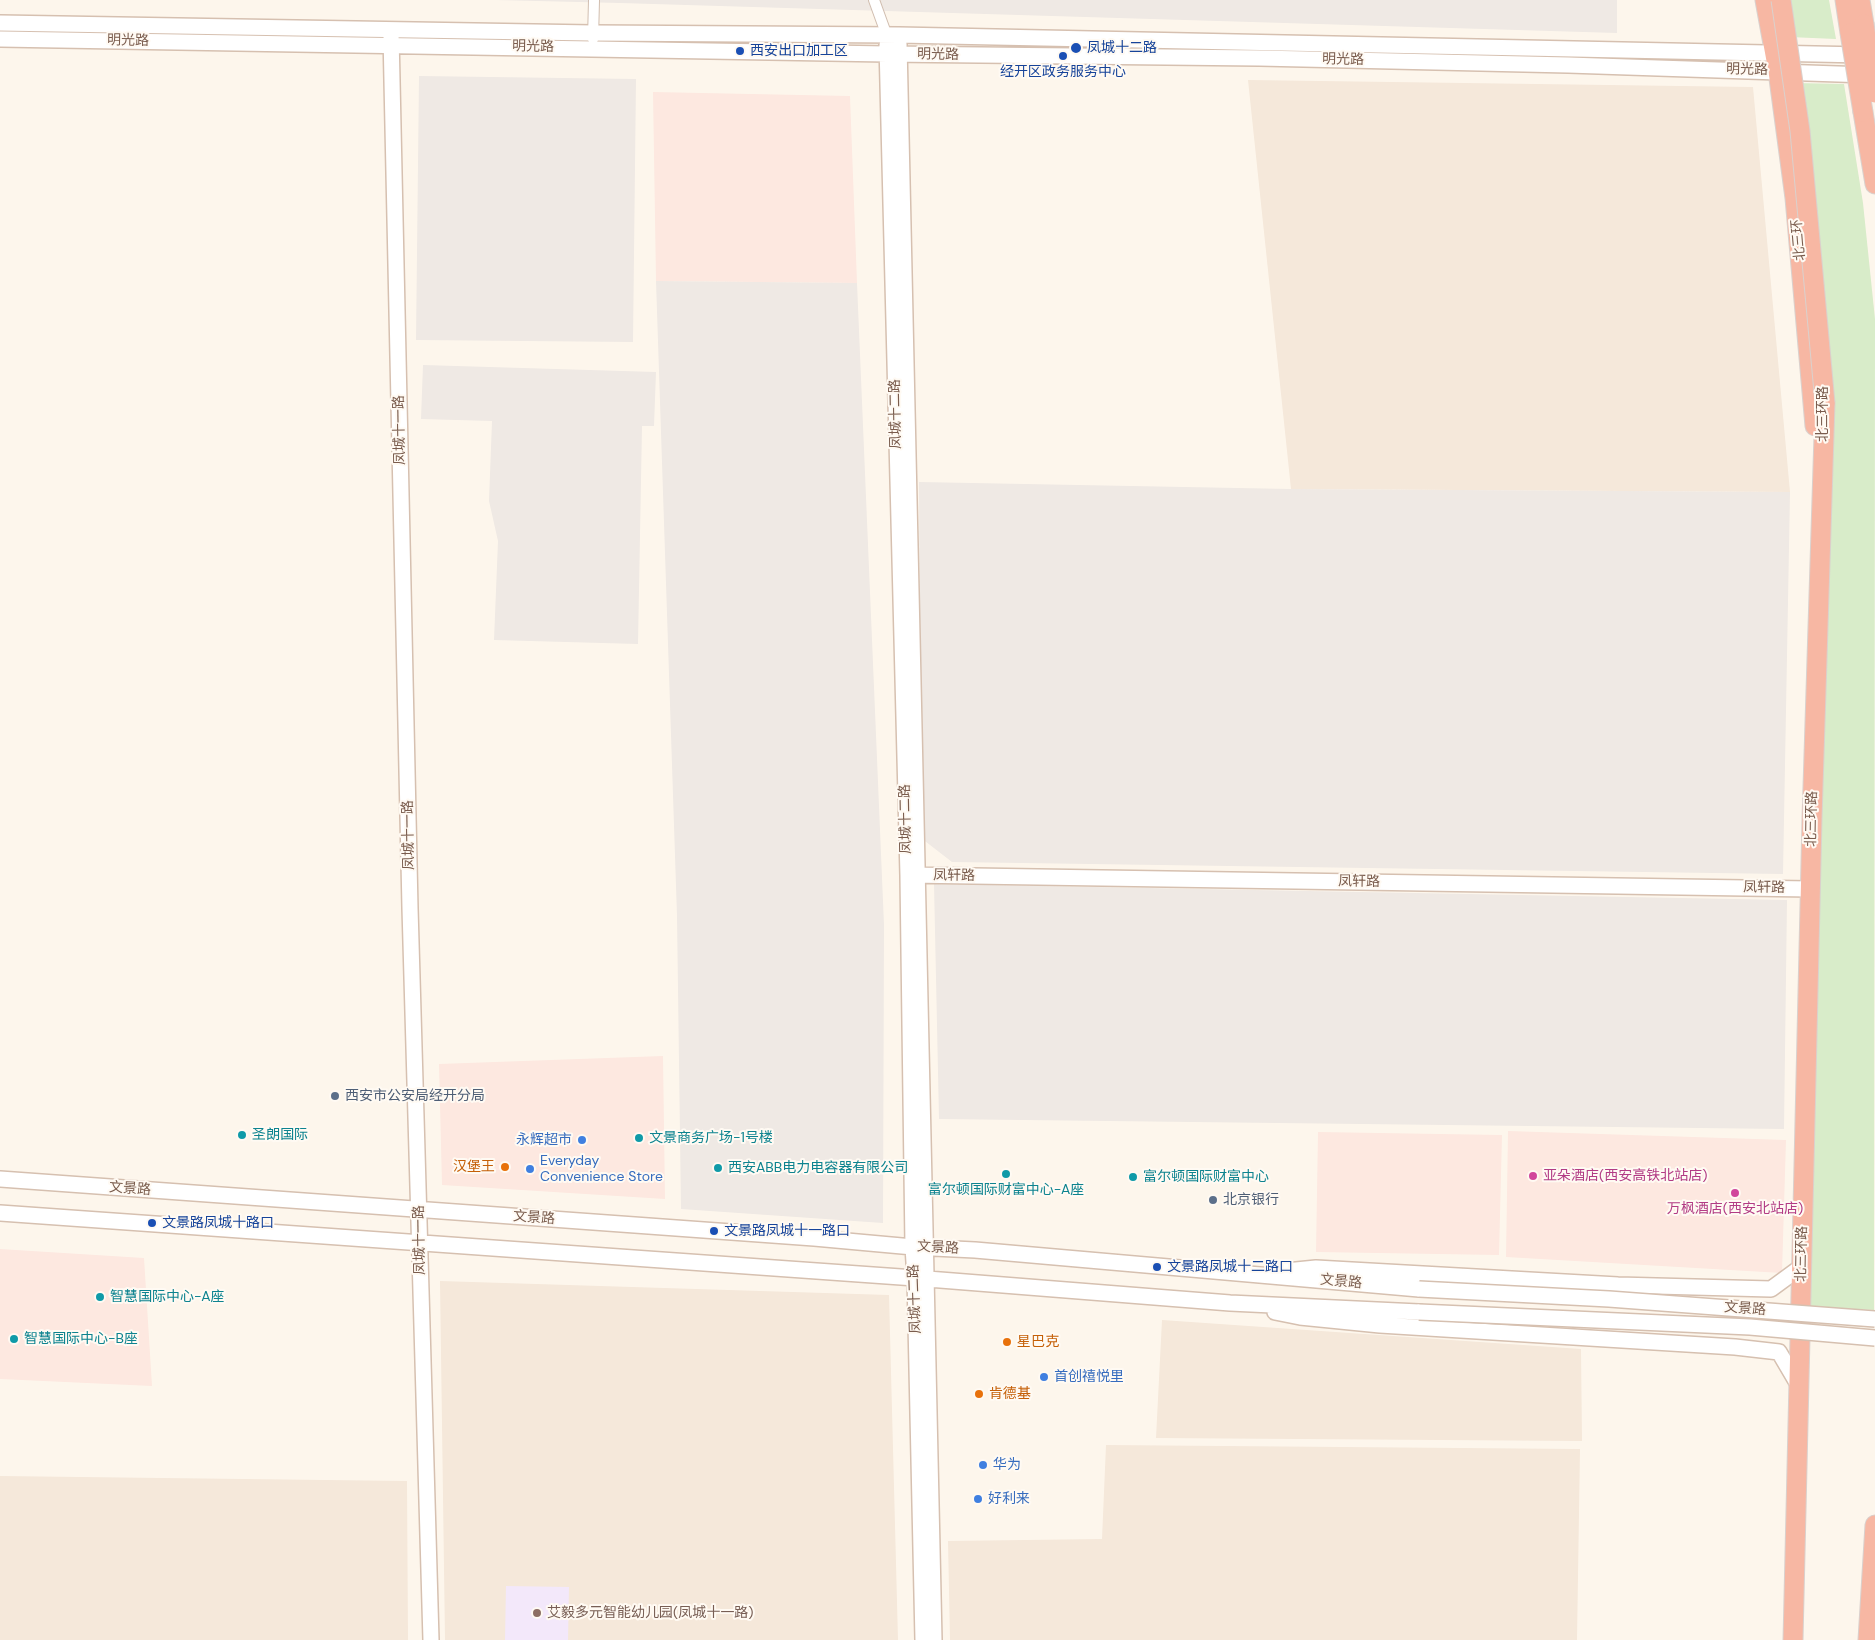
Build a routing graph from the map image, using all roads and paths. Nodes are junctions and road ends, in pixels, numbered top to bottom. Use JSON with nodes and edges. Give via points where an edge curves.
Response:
{"nodes":[{"id":1,"x":594,"y":0,"type":"edge"},
{"id":2,"x":874,"y":0,"type":"edge"},
{"id":3,"x":1765,"y":0,"type":"edge"},
{"id":4,"x":1781,"y":0,"type":"edge"},
{"id":5,"x":1845,"y":0,"type":"edge"},
{"id":6,"x":1860,"y":0,"type":"edge"},
{"id":7,"x":0,"y":22,"type":"edge"},
{"id":8,"x":1857,"y":29,"type":"junction"},
{"id":9,"x":893,"y":36,"type":"junction"},
{"id":10,"x":391,"y":37,"type":"junction"},
{"id":11,"x":0,"y":39,"type":"edge"},
{"id":12,"x":594,"y":40,"type":"junction"},
{"id":13,"x":894,"y":54,"type":"junction"},
{"id":14,"x":1875,"y":55,"type":"edge"},
{"id":15,"x":1776,"y":62,"type":"junction"},
{"id":16,"x":1875,"y":75,"type":"edge"},
{"id":17,"x":1875,"y":93,"type":"edge"},
{"id":18,"x":1875,"y":184,"type":"edge"},
{"id":19,"x":1822,"y":481,"type":"junction"},
{"id":20,"x":913,"y":875,"type":"junction"},
{"id":21,"x":1810,"y":889,"type":"junction"},
{"id":22,"x":0,"y":1179,"type":"edge"},
{"id":23,"x":420,"y":1210,"type":"junction"},
{"id":24,"x":0,"y":1213,"type":"edge"},
{"id":25,"x":420,"y":1242,"type":"junction"},
{"id":26,"x":919,"y":1247,"type":"junction"},
{"id":27,"x":1801,"y":1267,"type":"junction"},
{"id":28,"x":1249,"y":1275,"type":"junction"},
{"id":29,"x":920,"y":1278,"type":"junction"},
{"id":30,"x":1230,"y":1303,"type":"junction"},
{"id":31,"x":1875,"y":1319,"type":"edge"},
{"id":32,"x":1875,"y":1338,"type":"edge"},
{"id":33,"x":1799,"y":1386,"type":"junction"},
{"id":34,"x":1875,"y":1525,"type":"edge"},
{"id":35,"x":430,"y":1640,"type":"edge"},
{"id":36,"x":923,"y":1640,"type":"edge"},
{"id":37,"x":934,"y":1640,"type":"edge"},
{"id":38,"x":1793,"y":1640,"type":"edge"},
{"id":39,"x":1868,"y":1640,"type":"edge"}],
"edges":[{"from":1,"to":12,"type":"street"},
{"from":2,"to":9,"type":"street","name":"凤城十二路"},
{"from":3,"to":15,"type":"highway","name":"北三环"},
{"from":4,"to":19,"type":"highway","name":"北三环路","bridge":true,"via":[[1800,131],[1825,403]]},
{"from":5,"to":8,"type":"highway"},
{"from":6,"to":8,"type":"highway"},
{"from":7,"to":10,"type":"main road","name":"明光路"},
{"from":8,"to":17,"type":"highway","bridge":true},
{"from":8,"to":18,"type":"highway","bridge":true,"via":[[1863,112]]},
{"from":9,"to":12,"type":"main road","name":"明光路"},
{"from":9,"to":13,"type":"main road","name":"凤城十二路"},
{"from":9,"to":15,"type":"main road","name":"明光路"},
{"from":10,"to":11,"type":"main road","name":"明光路"},
{"from":10,"to":12,"type":"main road","name":"明光路"},
{"from":10,"to":23,"type":"main road","name":"凤城十一路"},
{"from":12,"to":13,"type":"main road","name":"明光路"},
{"from":13,"to":15,"type":"main road","name":"明光路"},
{"from":13,"to":20,"type":"main road","name":"凤城十二路"},
{"from":14,"to":15,"type":"main road","name":"明光路"},
{"from":15,"to":16,"type":"main road","name":"明光路"},
{"from":15,"to":19,"type":"highway","name":"北三环","via":[[1795,198]]},
{"from":19,"to":21,"type":"highway","name":"北三环路"},
{"from":20,"to":21,"type":"main road","name":"凤轩路"},
{"from":20,"to":26,"type":"main road","name":"凤城十二路"},
{"from":21,"to":27,"type":"highway","name":"北三环路"},
{"from":22,"to":23,"type":"main road","name":"文景路"},
{"from":23,"to":25,"type":"main road","name":"凤城十一路"},
{"from":23,"to":26,"type":"main road","name":"文景路"},
{"from":24,"to":25,"type":"main road","name":"文景路"},
{"from":25,"to":29,"type":"main road","name":"文景路"},
{"from":25,"to":35,"type":"main road","name":"凤城十一路"},
{"from":26,"to":28,"type":"main road","name":"文景路"},
{"from":26,"to":29,"type":"main road","name":"凤城十二路"},
{"from":27,"to":28,"type":"main road","via":[[1771,1289],[1618,1285],[1316,1268]]},
{"from":27,"to":33,"type":"highway","name":"北三环路"},
{"from":28,"to":31,"type":"main road","name":"文景路","bridge":true},
{"from":29,"to":30,"type":"main road","name":"文景路"},
{"from":29,"to":36,"type":"main road","name":"凤城十二路"},
{"from":29,"to":37,"type":"main road","name":"凤城十二路"},
{"from":30,"to":32,"type":"main road","name":"文景路","bridge":true,"via":[[1750,1327]]},
{"from":30,"to":33,"type":"main road","via":[[1300,1317],[1779,1352]]},
{"from":33,"to":38,"type":"highway","name":"北三环路"},
{"from":34,"to":39,"type":"highway"}]}
